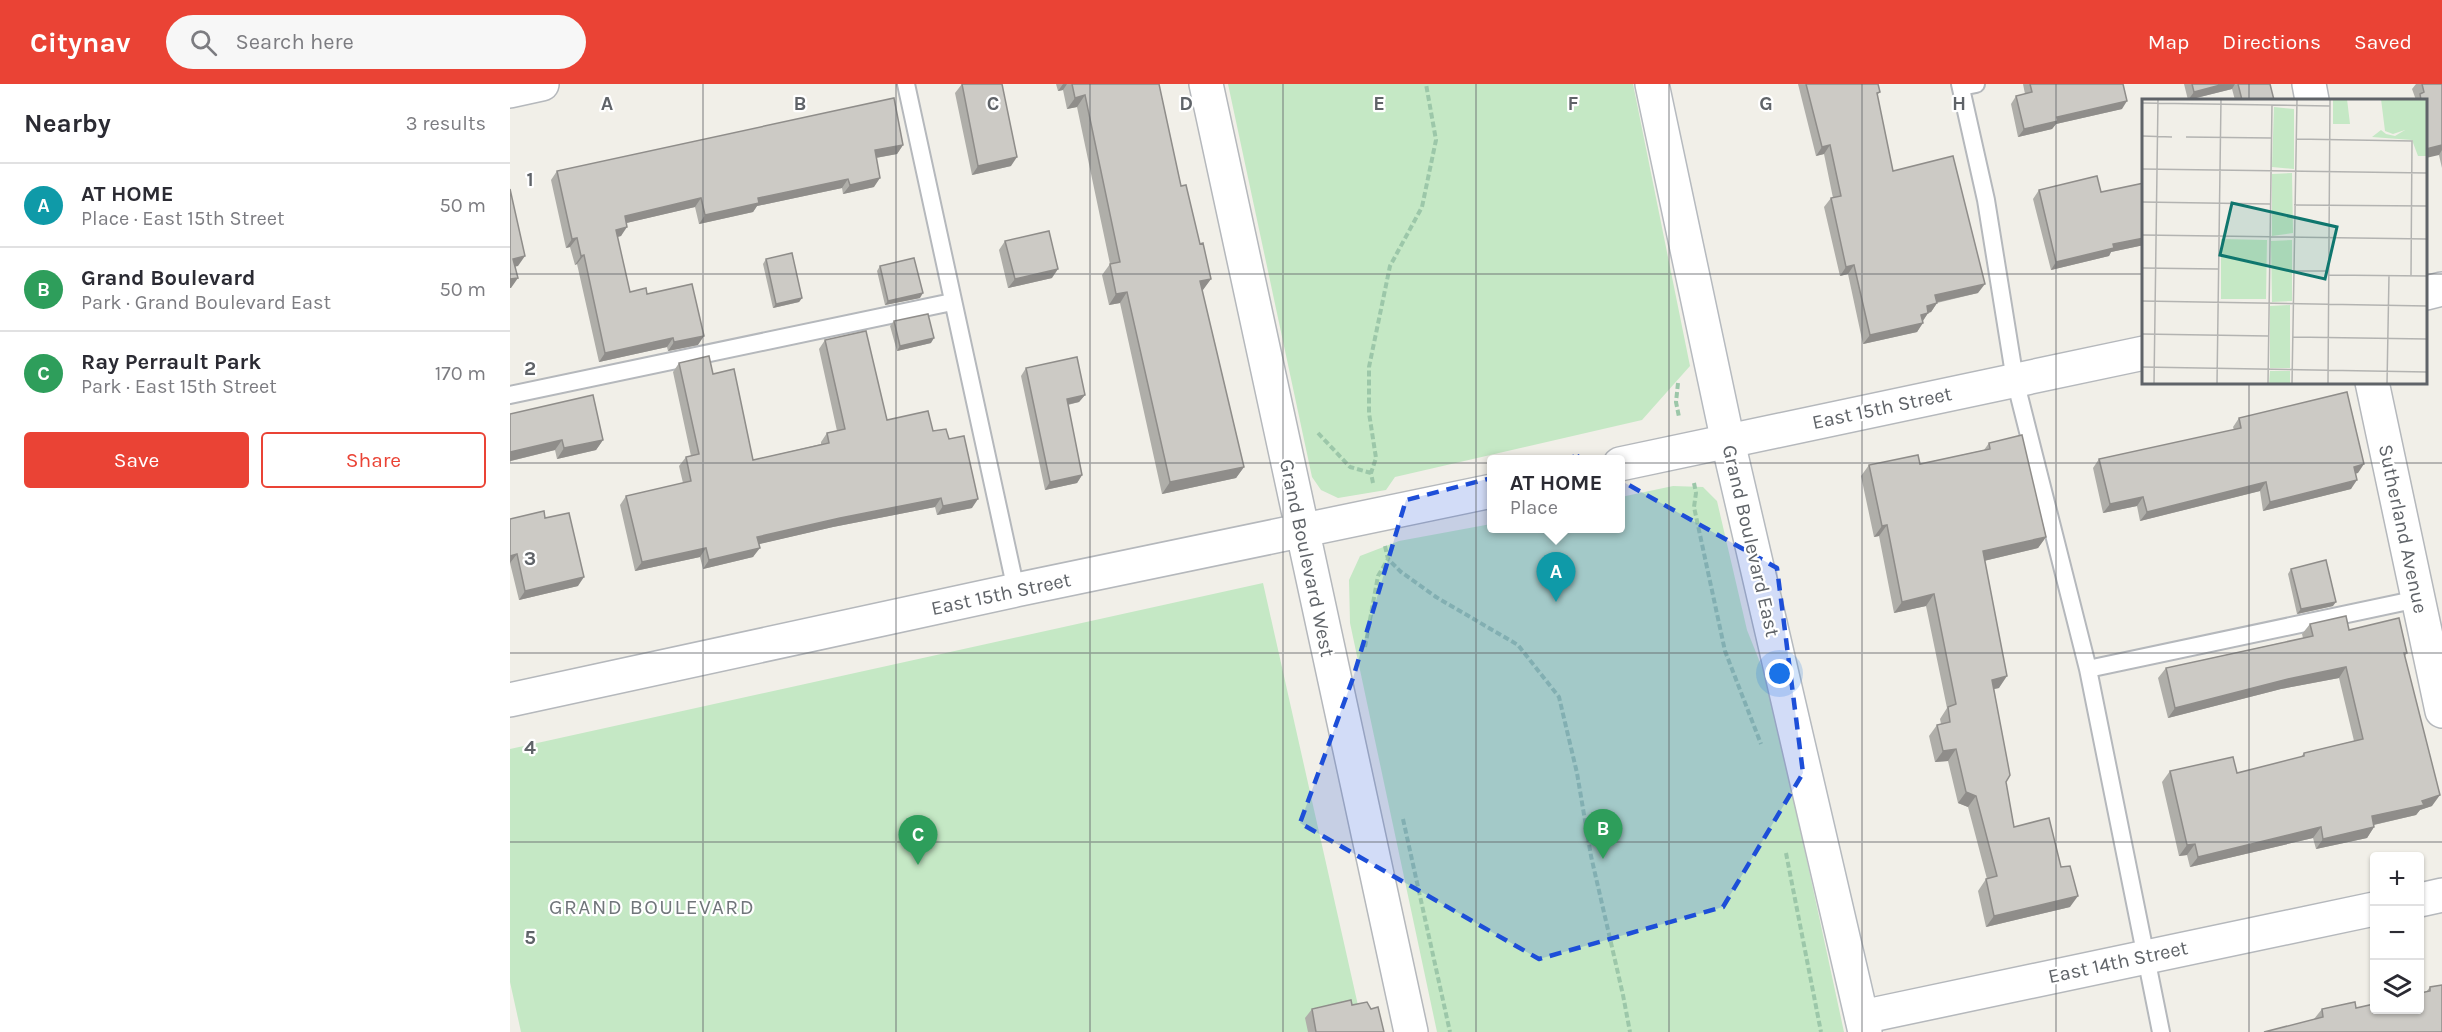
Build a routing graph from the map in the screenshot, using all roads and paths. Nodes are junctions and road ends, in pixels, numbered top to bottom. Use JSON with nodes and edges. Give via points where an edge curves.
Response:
{"nodes":[{"id":1,"x":542,"y":84,"type":"edge"},
{"id":2,"x":906,"y":84,"type":"edge"},
{"id":3,"x":1206,"y":84,"type":"edge"},
{"id":4,"x":1426,"y":84,"type":"edge"},
{"id":5,"x":1652,"y":84,"type":"edge"},
{"id":6,"x":2309,"y":84,"type":"edge"},
{"id":7,"x":1966,"y":85,"type":"edge"},
{"id":8,"x":510,"y":91,"type":"edge"},
{"id":9,"x":2313,"y":99,"type":"edge"},
{"id":10,"x":2442,"y":289,"type":"edge"},
{"id":11,"x":2427,"y":293,"type":"edge"},
{"id":12,"x":952,"y":302,"type":"junction"},
{"id":13,"x":2142,"y":353,"type":"edge"},
{"id":14,"x":2015,"y":380,"type":"junction"},
{"id":15,"x":2372,"y":384,"type":"edge"},
{"id":16,"x":510,"y":395,"type":"edge"},
{"id":17,"x":1316,"y":424,"type":"dead end"},
{"id":18,"x":1728,"y":442,"type":"junction"},
{"id":19,"x":1625,"y":463,"type":"edge"},
{"id":20,"x":1487,"y":492,"type":"edge"},
{"id":21,"x":1696,"y":493,"type":"dead end"},
{"id":22,"x":1301,"y":531,"type":"junction"},
{"id":23,"x":1016,"y":590,"type":"junction"},
{"id":24,"x":2418,"y":598,"type":"junction"},
{"id":25,"x":1367,"y":658,"type":"dead end"},
{"id":26,"x":2088,"y":669,"type":"junction"},
{"id":27,"x":510,"y":700,"type":"edge"},
{"id":28,"x":2442,"y":711,"type":"edge"},
{"id":29,"x":1764,"y":751,"type":"dead end"},
{"id":30,"x":1401,"y":810,"type":"dead end"},
{"id":31,"x":1784,"y":844,"type":"dead end"},
{"id":32,"x":2442,"y":895,"type":"edge"},
{"id":33,"x":2424,"y":899,"type":"edge"},
{"id":34,"x":2370,"y":910,"type":"edge"},
{"id":35,"x":2145,"y":956,"type":"junction"},
{"id":36,"x":1864,"y":1024,"type":"edge"},
{"id":37,"x":1411,"y":1032,"type":"edge"},
{"id":38,"x":1450,"y":1032,"type":"edge"},
{"id":39,"x":1630,"y":1032,"type":"edge"},
{"id":40,"x":1821,"y":1032,"type":"edge"},
{"id":41,"x":2161,"y":1032,"type":"edge"}],
"edges":[{"from":1,"to":8,"type":"street"},
{"from":2,"to":12,"type":"lane"},
{"from":3,"to":22,"type":"street","name":"Grand Boulevard West"},
{"from":4,"to":17,"type":"path","via":[[1436,140],[1422,207],[1390,266],[1369,367],[1369,412],[1376,458],[1371,473],[1350,467],[1319,435]]},
{"from":5,"to":18,"type":"street","name":"Grand Boulevard East"},
{"from":6,"to":9,"type":"street"},
{"from":7,"to":14,"type":"lane"},
{"from":10,"to":11,"type":"street"},
{"from":12,"to":16,"type":"lane"},
{"from":12,"to":23,"type":"lane"},
{"from":13,"to":14,"type":"street","name":"East 15th Street"},
{"from":14,"to":18,"type":"street","name":"East 15th Street"},
{"from":14,"to":26,"type":"lane"},
{"from":15,"to":24,"type":"street","name":"Sutherland Avenue"},
{"from":18,"to":19,"type":"street","name":"East 15th Street"},
{"from":18,"to":36,"type":"street","name":"Grand Boulevard East"},
{"from":20,"to":22,"type":"street","name":"East 15th Street"},
{"from":21,"to":29,"type":"path","via":[[1694,507],[1725,651]]},
{"from":22,"to":23,"type":"street","name":"East 15th Street"},
{"from":22,"to":37,"type":"street","name":"Grand Boulevard West"},
{"from":23,"to":27,"type":"street","name":"East 15th Street"},
{"from":24,"to":26,"type":"lane"},
{"from":24,"to":28,"type":"street","name":"Sutherland Avenue"},
{"from":25,"to":39,"type":"path","via":[[1364,646],[1378,576],[1388,559],[1436,597],[1518,645],[1559,697]]},
{"from":26,"to":35,"type":"lane"},
{"from":30,"to":38,"type":"path"},
{"from":31,"to":40,"type":"path"},
{"from":32,"to":33,"type":"street"},
{"from":34,"to":35,"type":"street","name":"East 14th Street"},
{"from":35,"to":36,"type":"street","name":"East 14th Street"},
{"from":35,"to":41,"type":"lane"}]}
